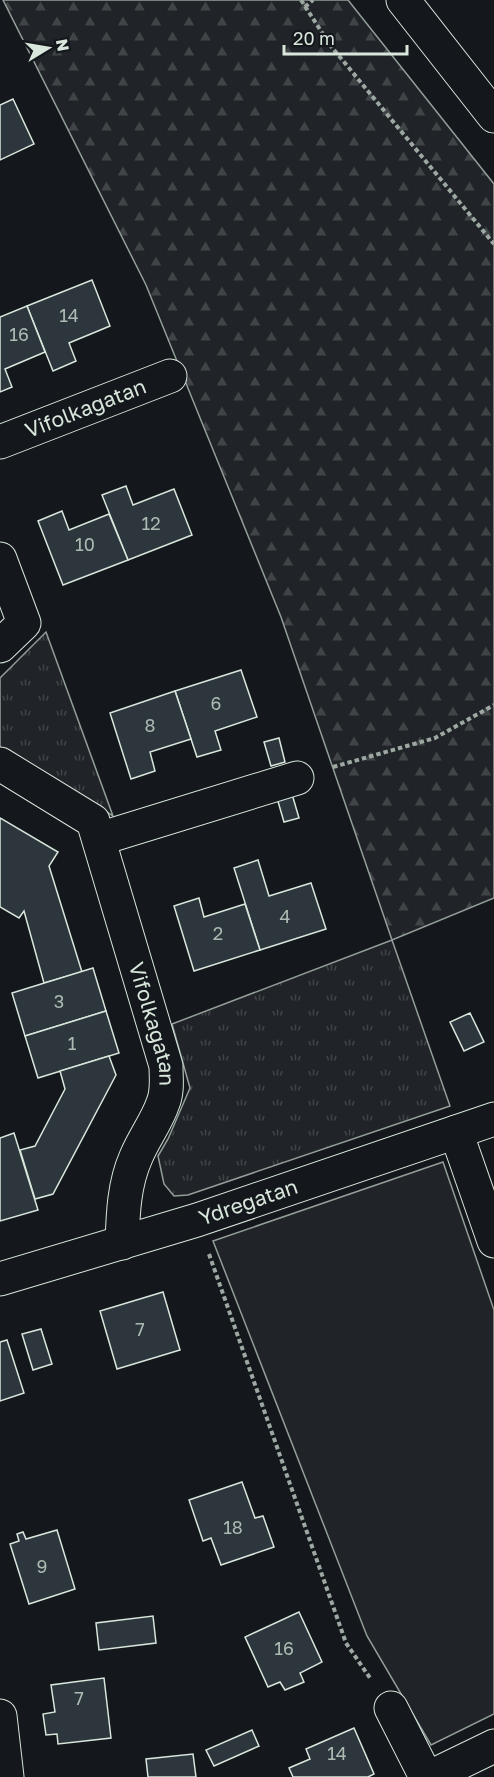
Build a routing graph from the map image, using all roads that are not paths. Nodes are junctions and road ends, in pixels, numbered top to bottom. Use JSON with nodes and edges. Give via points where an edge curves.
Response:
{"nodes":[{"id":1,"x":403,"y":0,"type":"edge"},
{"id":2,"x":494,"y":116,"type":"edge"},
{"id":3,"x":170,"y":376,"type":"dead end"},
{"id":4,"x":0,"y":442,"type":"edge"},
{"id":5,"x":0,"y":559,"type":"edge"},
{"id":6,"x":0,"y":646,"type":"edge"},
{"id":7,"x":0,"y":764,"type":"edge"},
{"id":8,"x":297,"y":778,"type":"road end"},
{"id":9,"x":99,"y":839,"type":"junction"},
{"id":10,"x":494,"y":1119,"type":"edge"},
{"id":11,"x":456,"y":1132,"type":"junction"},
{"id":12,"x":494,"y":1241,"type":"edge"},
{"id":13,"x":122,"y":1243,"type":"junction"},
{"id":14,"x":0,"y":1279,"type":"edge"},
{"id":15,"x":391,"y":1708,"type":"road end"},
{"id":16,"x":0,"y":1716,"type":"edge"},
{"id":17,"x":494,"y":1746,"type":"edge"},
{"id":18,"x":7,"y":1777,"type":"edge"},
{"id":19,"x":428,"y":1777,"type":"edge"}],
"edges":[{"from":1,"to":2,"type":"street"},
{"from":3,"to":4,"type":"street","name":"Vifolkagatan"},
{"from":5,"to":6,"type":"street","via":[[24,623]]},
{"from":7,"to":9,"type":"street","name":"Vifolkagatan","via":[[93,821]]},
{"from":8,"to":9,"type":"street"},
{"from":9,"to":13,"type":"street","name":"Vifolkagatan","via":[[166,1066],[163,1103],[129,1177]]},
{"from":10,"to":11,"type":"street","name":"Ydregatan"},
{"from":11,"to":12,"type":"street"},
{"from":11,"to":13,"type":"street","name":"Ydregatan"},
{"from":13,"to":14,"type":"street","name":"Ydregatan"},
{"from":15,"to":19,"type":"street"},
{"from":16,"to":18,"type":"street"},
{"from":17,"to":19,"type":"street"}]}
